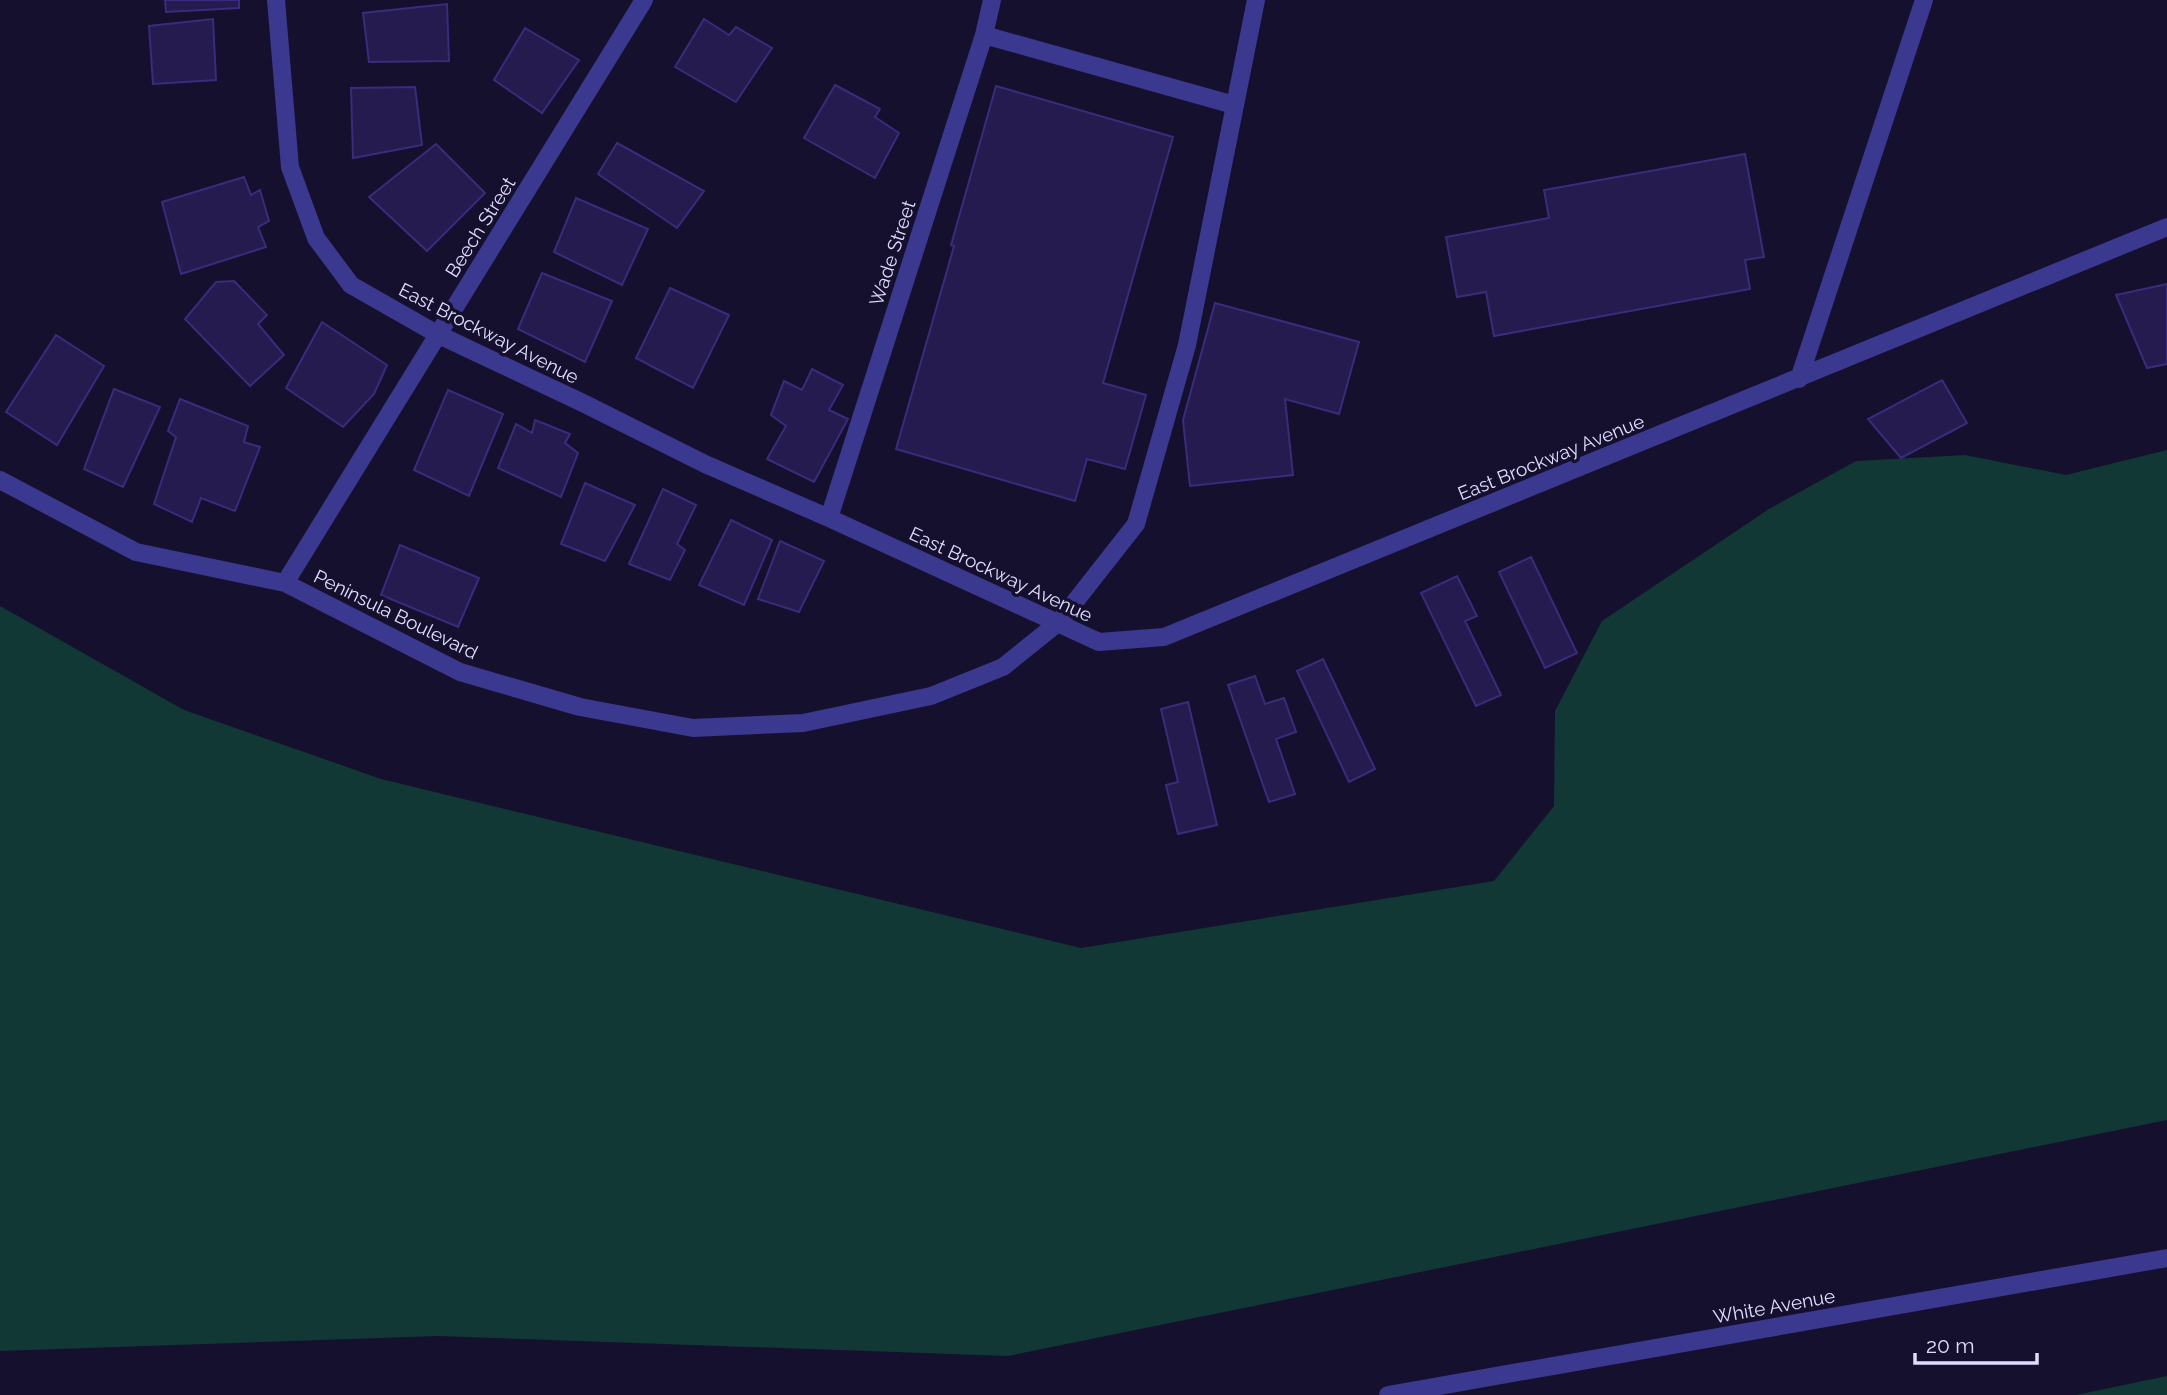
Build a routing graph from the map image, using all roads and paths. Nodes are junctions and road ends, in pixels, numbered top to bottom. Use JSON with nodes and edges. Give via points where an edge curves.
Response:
{"nodes":[{"id":1,"x":276,"y":0,"type":"edge"},
{"id":2,"x":644,"y":0,"type":"edge"},
{"id":3,"x":992,"y":0,"type":"edge"},
{"id":4,"x":1256,"y":0,"type":"edge"},
{"id":5,"x":1924,"y":0,"type":"edge"},
{"id":6,"x":984,"y":35,"type":"junction"},
{"id":7,"x":1234,"y":105,"type":"junction"},
{"id":8,"x":2167,"y":227,"type":"edge"},
{"id":9,"x":437,"y":334,"type":"junction"},
{"id":10,"x":1799,"y":379,"type":"junction"},
{"id":11,"x":0,"y":481,"type":"edge"},
{"id":12,"x":830,"y":518,"type":"junction"},
{"id":13,"x":285,"y":583,"type":"junction"},
{"id":14,"x":1059,"y":622,"type":"junction"},
{"id":15,"x":2167,"y":1258,"type":"edge"},
{"id":16,"x":1388,"y":1395,"type":"edge"}],
"edges":[{"from":1,"to":9,"type":"street","name":"East Brockway Avenue","via":[[290,167],[316,238],[351,285]]},
{"from":2,"to":9,"type":"street","name":"Beech Street"},
{"from":3,"to":6,"type":"street","name":"Wade Street"},
{"from":4,"to":7,"type":"street","name":"Peninsula Boulevard"},
{"from":5,"to":10,"type":"street"},
{"from":6,"to":7,"type":"street"},
{"from":6,"to":12,"type":"street","name":"Wade Street"},
{"from":7,"to":14,"type":"street","name":"Peninsula Boulevard","via":[[1187,345],[1136,524]]},
{"from":8,"to":10,"type":"street","name":"East Brockway Avenue"},
{"from":9,"to":12,"type":"street","name":"East Brockway Avenue","via":[[705,464]]},
{"from":9,"to":13,"type":"street","name":"Beech Street"},
{"from":10,"to":14,"type":"street","name":"East Brockway Avenue","via":[[1164,637],[1098,642]]},
{"from":11,"to":13,"type":"street","name":"Peninsula Boulevard","via":[[136,552]]},
{"from":12,"to":14,"type":"street","name":"East Brockway Avenue"},
{"from":13,"to":14,"type":"street","name":"Peninsula Boulevard","via":[[460,672],[580,707],[693,727],[803,723],[931,696],[1003,667]]},
{"from":15,"to":16,"type":"street","name":"White Avenue"}]}
